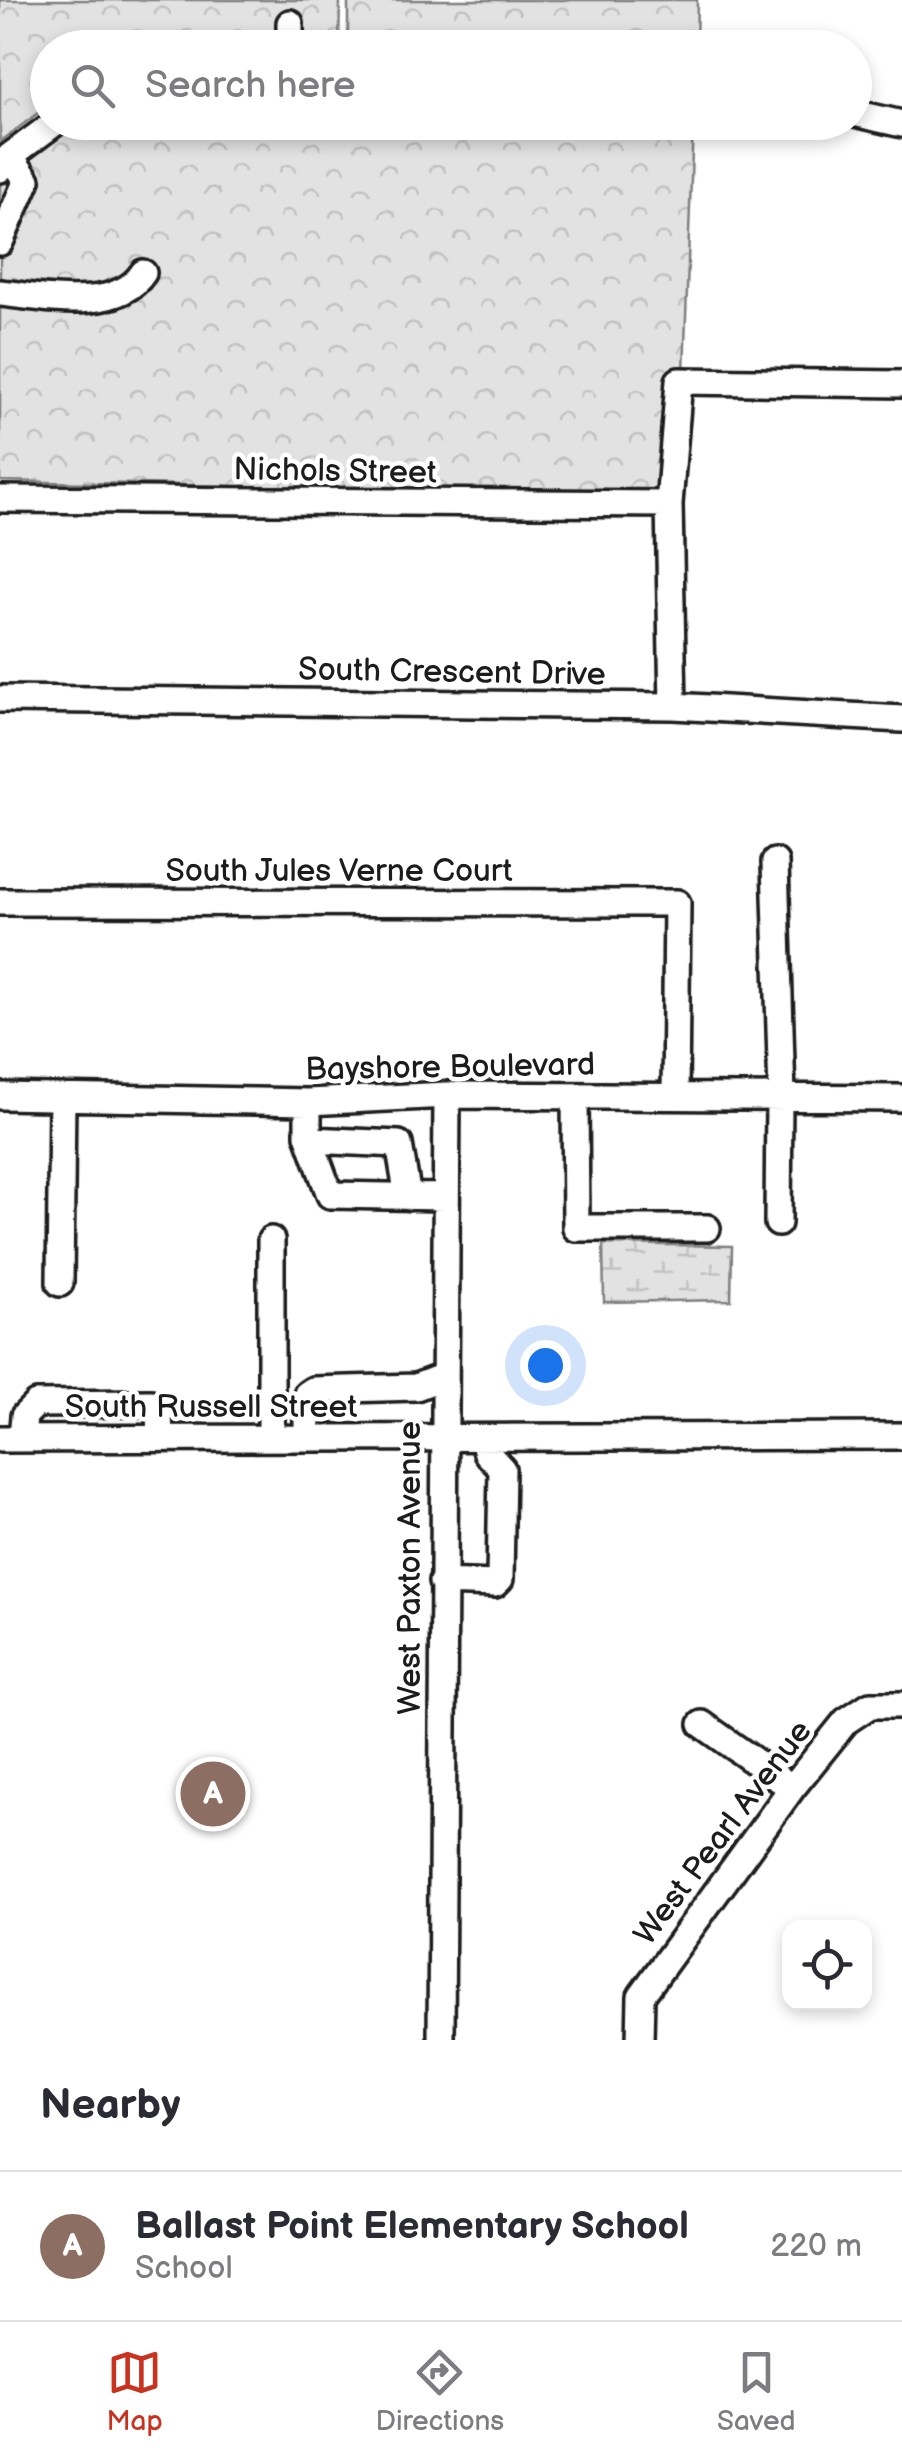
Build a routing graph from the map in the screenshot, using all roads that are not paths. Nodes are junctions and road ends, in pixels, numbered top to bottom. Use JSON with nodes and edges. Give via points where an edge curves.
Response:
{"nodes":[{"id":1,"x":872,"y":116,"type":"edge"},
{"id":2,"x":902,"y":124,"type":"edge"},
{"id":3,"x":34,"y":140,"type":"edge"},
{"id":4,"x":5,"y":163,"type":"edge"},
{"id":5,"x":0,"y":242,"type":"edge"},
{"id":6,"x":143,"y":274,"type":"dead end"},
{"id":7,"x":0,"y":293,"type":"edge"},
{"id":8,"x":902,"y":384,"type":"edge"},
{"id":9,"x":0,"y":499,"type":"edge"},
{"id":10,"x":669,"y":504,"type":"junction"},
{"id":11,"x":0,"y":699,"type":"edge"},
{"id":12,"x":673,"y":706,"type":"junction"},
{"id":13,"x":902,"y":720,"type":"edge"},
{"id":14,"x":775,"y":862,"type":"dead end"},
{"id":15,"x":0,"y":902,"type":"edge"},
{"id":16,"x":0,"y":1096,"type":"edge"},
{"id":17,"x":446,"y":1096,"type":"junction"},
{"id":18,"x":575,"y":1096,"type":"junction"},
{"id":19,"x":675,"y":1096,"type":"junction"},
{"id":20,"x":780,"y":1096,"type":"junction"},
{"id":21,"x":62,"y":1097,"type":"junction"},
{"id":22,"x":902,"y":1098,"type":"edge"},
{"id":23,"x":308,"y":1102,"type":"junction"},
{"id":24,"x":310,"y":1140,"type":"junction"},
{"id":25,"x":408,"y":1197,"type":"junction"},
{"id":26,"x":445,"y":1197,"type":"junction"},
{"id":27,"x":778,"y":1223,"type":"dead end"},
{"id":28,"x":708,"y":1228,"type":"dead end"},
{"id":29,"x":271,"y":1240,"type":"dead end"},
{"id":30,"x":60,"y":1283,"type":"dead end"},
{"id":31,"x":442,"y":1377,"type":"junction"},
{"id":32,"x":902,"y":1436,"type":"edge"},
{"id":33,"x":270,"y":1437,"type":"junction"},
{"id":34,"x":307,"y":1438,"type":"junction"},
{"id":35,"x":11,"y":1439,"type":"edge"},
{"id":36,"x":441,"y":1440,"type":"junction"},
{"id":37,"x":483,"y":1440,"type":"junction"},
{"id":38,"x":442,"y":1582,"type":"junction"},
{"id":39,"x":902,"y":1705,"type":"edge"},
{"id":40,"x":702,"y":1724,"type":"dead end"},
{"id":41,"x":792,"y":1788,"type":"junction"},
{"id":42,"x":442,"y":2040,"type":"edge"},
{"id":43,"x":640,"y":2040,"type":"edge"}],
"edges":[{"from":1,"to":2,"type":"street"},
{"from":3,"to":4,"type":"street"},
{"from":4,"to":5,"type":"street","via":[[27,180]]},
{"from":6,"to":7,"type":"street","via":[[126,291],[99,298]]},
{"from":8,"to":10,"type":"street","via":[[679,381]]},
{"from":9,"to":10,"type":"street","name":"Nichols Street"},
{"from":10,"to":12,"type":"street"},
{"from":11,"to":12,"type":"street","name":"South Crescent Drive"},
{"from":12,"to":13,"type":"street","name":"South Crescent Drive"},
{"from":14,"to":20,"type":"street"},
{"from":15,"to":19,"type":"street","name":"South Jules Verne Court","via":[[677,903]]},
{"from":16,"to":21,"type":"street","name":"Bayshore Boulevard"},
{"from":17,"to":18,"type":"street","name":"Bayshore Boulevard"},
{"from":17,"to":23,"type":"street","name":"Bayshore Boulevard"},
{"from":17,"to":26,"type":"street","name":"West Paxton Avenue"},
{"from":18,"to":19,"type":"street","name":"Bayshore Boulevard"},
{"from":18,"to":28,"type":"street","via":[[576,1228]]},
{"from":19,"to":20,"type":"street","name":"Bayshore Boulevard"},
{"from":20,"to":22,"type":"street","name":"Bayshore Boulevard"},
{"from":20,"to":27,"type":"street"},
{"from":21,"to":23,"type":"street","name":"Bayshore Boulevard"},
{"from":21,"to":30,"type":"street"},
{"from":23,"to":24,"type":"street"},
{"from":24,"to":25,"type":"street","via":[[330,1195]]},
{"from":24,"to":25,"type":"street","via":[[399,1144]]},
{"from":25,"to":26,"type":"street"},
{"from":26,"to":31,"type":"street","name":"West Paxton Avenue"},
{"from":29,"to":33,"type":"street"},
{"from":31,"to":34,"type":"street","via":[[416,1387],[313,1390],[307,1394]]},
{"from":31,"to":36,"type":"street","name":"West Paxton Avenue"},
{"from":32,"to":37,"type":"street","name":"South Russell Street"},
{"from":33,"to":34,"type":"street","name":"South Russell Street"},
{"from":33,"to":35,"type":"street","name":"South Russell Street"},
{"from":34,"to":36,"type":"street","name":"South Russell Street"},
{"from":36,"to":37,"type":"street","name":"South Russell Street"},
{"from":36,"to":38,"type":"street","name":"West Paxton Avenue"},
{"from":37,"to":38,"type":"street","via":[[502,1469],[500,1580]]},
{"from":38,"to":42,"type":"street","name":"West Paxton Avenue"},
{"from":39,"to":41,"type":"street","name":"West Pearl Avenue","via":[[870,1706],[846,1720]]},
{"from":40,"to":41,"type":"street"},
{"from":41,"to":43,"type":"street","name":"West Pearl Avenue","via":[[641,1996]]}]}
